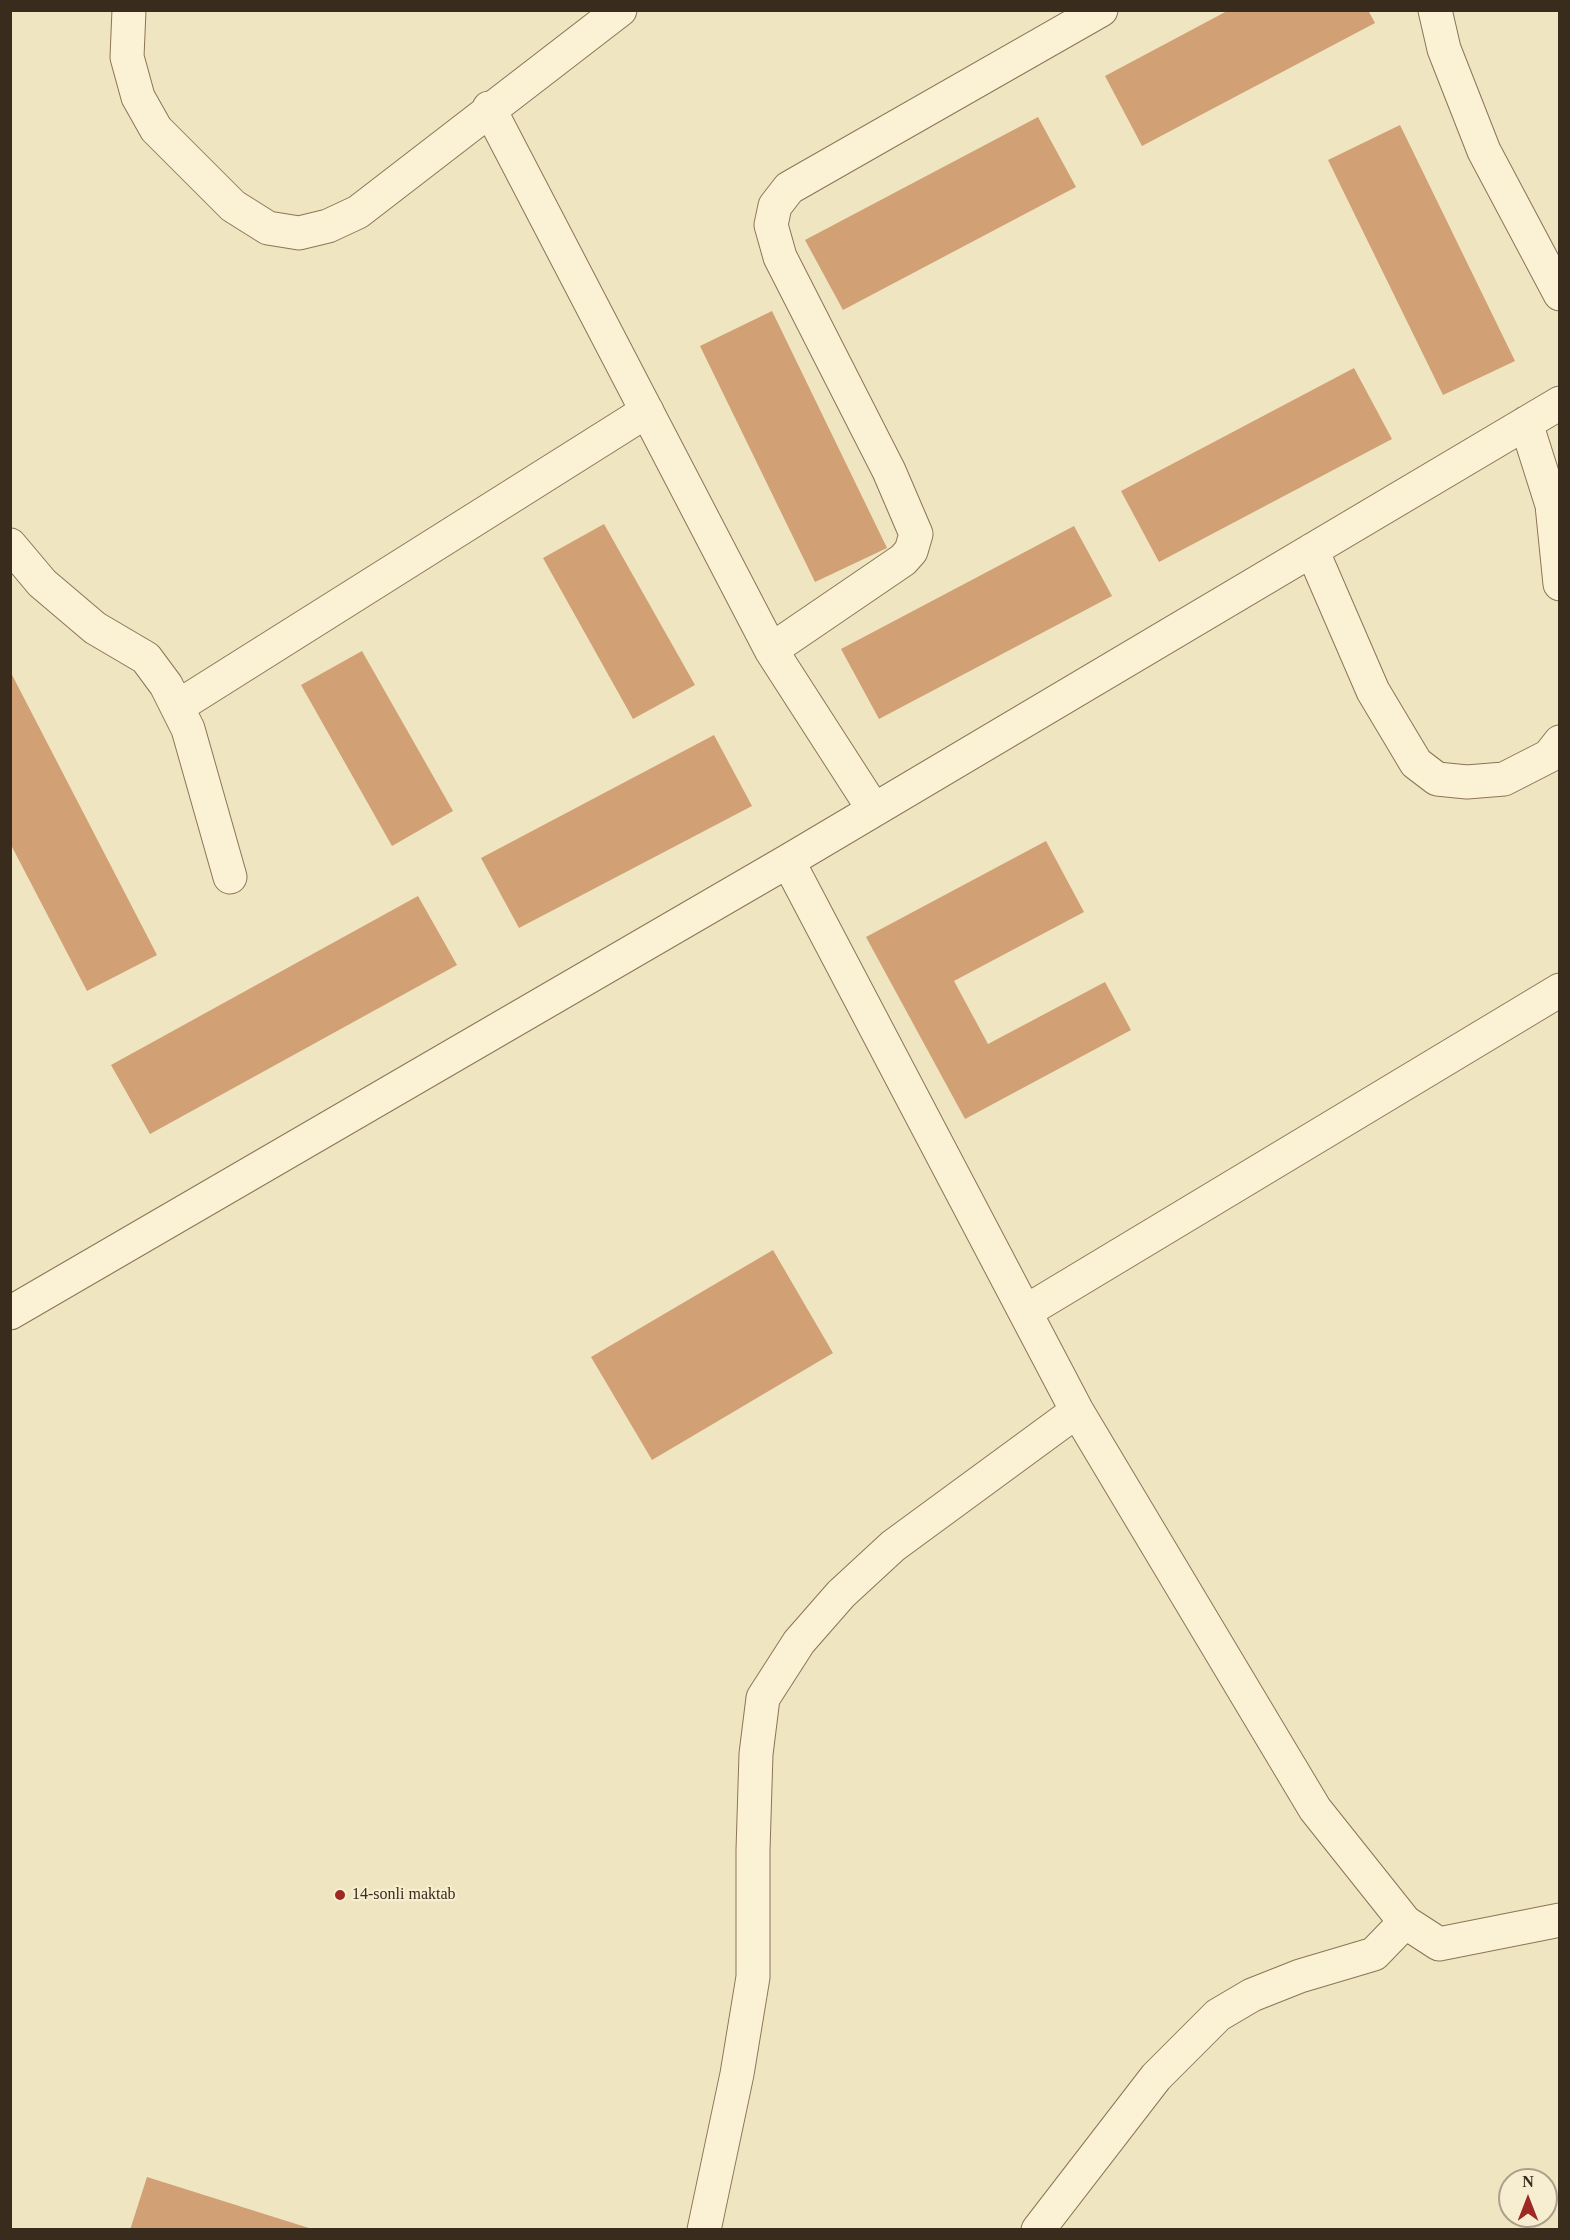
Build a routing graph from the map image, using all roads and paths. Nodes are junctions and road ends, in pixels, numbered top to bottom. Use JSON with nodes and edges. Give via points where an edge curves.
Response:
{"nodes":[{"id":1,"x":129,"y":10,"type":"edge"},
{"id":2,"x":620,"y":10,"type":"edge"},
{"id":3,"x":1101,"y":10,"type":"edge"},
{"id":4,"x":1435,"y":10,"type":"edge"},
{"id":5,"x":489,"y":108,"type":"junction"},
{"id":6,"x":1560,"y":294,"type":"edge"},
{"id":7,"x":1560,"y":403,"type":"edge"},
{"id":8,"x":647,"y":411,"type":"junction"},
{"id":9,"x":1526,"y":423,"type":"junction"},
{"id":10,"x":10,"y":545,"type":"edge"},
{"id":11,"x":1312,"y":550,"type":"junction"},
{"id":12,"x":1560,"y":584,"type":"edge"},
{"id":13,"x":771,"y":650,"type":"junction"},
{"id":14,"x":177,"y":706,"type":"junction"},
{"id":15,"x":1560,"y":742,"type":"edge"},
{"id":16,"x":874,"y":810,"type":"junction"},
{"id":17,"x":788,"y":861,"type":"junction"},
{"id":18,"x":230,"y":878,"type":"dead end"},
{"id":19,"x":1560,"y":990,"type":"edge"},
{"id":20,"x":1025,"y":1312,"type":"junction"},
{"id":21,"x":10,"y":1313,"type":"edge"},
{"id":22,"x":1077,"y":1411,"type":"junction"},
{"id":23,"x":1560,"y":1920,"type":"edge"},
{"id":24,"x":1405,"y":1922,"type":"junction"},
{"id":25,"x":704,"y":2229,"type":"edge"},
{"id":26,"x":1038,"y":2229,"type":"edge"}],
"edges":[{"from":1,"to":5,"type":"street","via":[[127,57],[138,97],[156,129],[233,206],[268,228],[299,233],[328,226],[358,212]]},
{"from":2,"to":5,"type":"street"},
{"from":3,"to":13,"type":"street","via":[[789,188],[775,206],[771,225],[780,256],[889,471],[916,534],[911,551],[903,560]]},
{"from":4,"to":6,"type":"street","via":[[1444,49],[1484,150]]},
{"from":5,"to":8,"type":"street"},
{"from":7,"to":9,"type":"street"},
{"from":8,"to":13,"type":"street"},
{"from":8,"to":14,"type":"street"},
{"from":9,"to":11,"type":"street"},
{"from":9,"to":12,"type":"street","via":[[1552,505]]},
{"from":10,"to":14,"type":"street","via":[[42,583],[95,628],[146,658]]},
{"from":11,"to":15,"type":"street","via":[[1373,691],[1416,763],[1437,778],[1467,782],[1504,778],[1549,756]]},
{"from":11,"to":16,"type":"street"},
{"from":13,"to":16,"type":"street"},
{"from":14,"to":18,"type":"street","via":[[205,782]]},
{"from":16,"to":17,"type":"street"},
{"from":17,"to":20,"type":"street"},
{"from":17,"to":21,"type":"street"},
{"from":19,"to":20,"type":"street"},
{"from":20,"to":22,"type":"street"},
{"from":22,"to":24,"type":"street","via":[[1315,1809]]},
{"from":22,"to":25,"type":"street","via":[[884,1554],[841,1594],[799,1642],[763,1698],[756,1754],[753,1977]]},
{"from":23,"to":24,"type":"street","via":[[1439,1944]]},
{"from":24,"to":26,"type":"street","via":[[1374,1953],[1252,1995],[1218,2015],[1156,2077]]}]}
